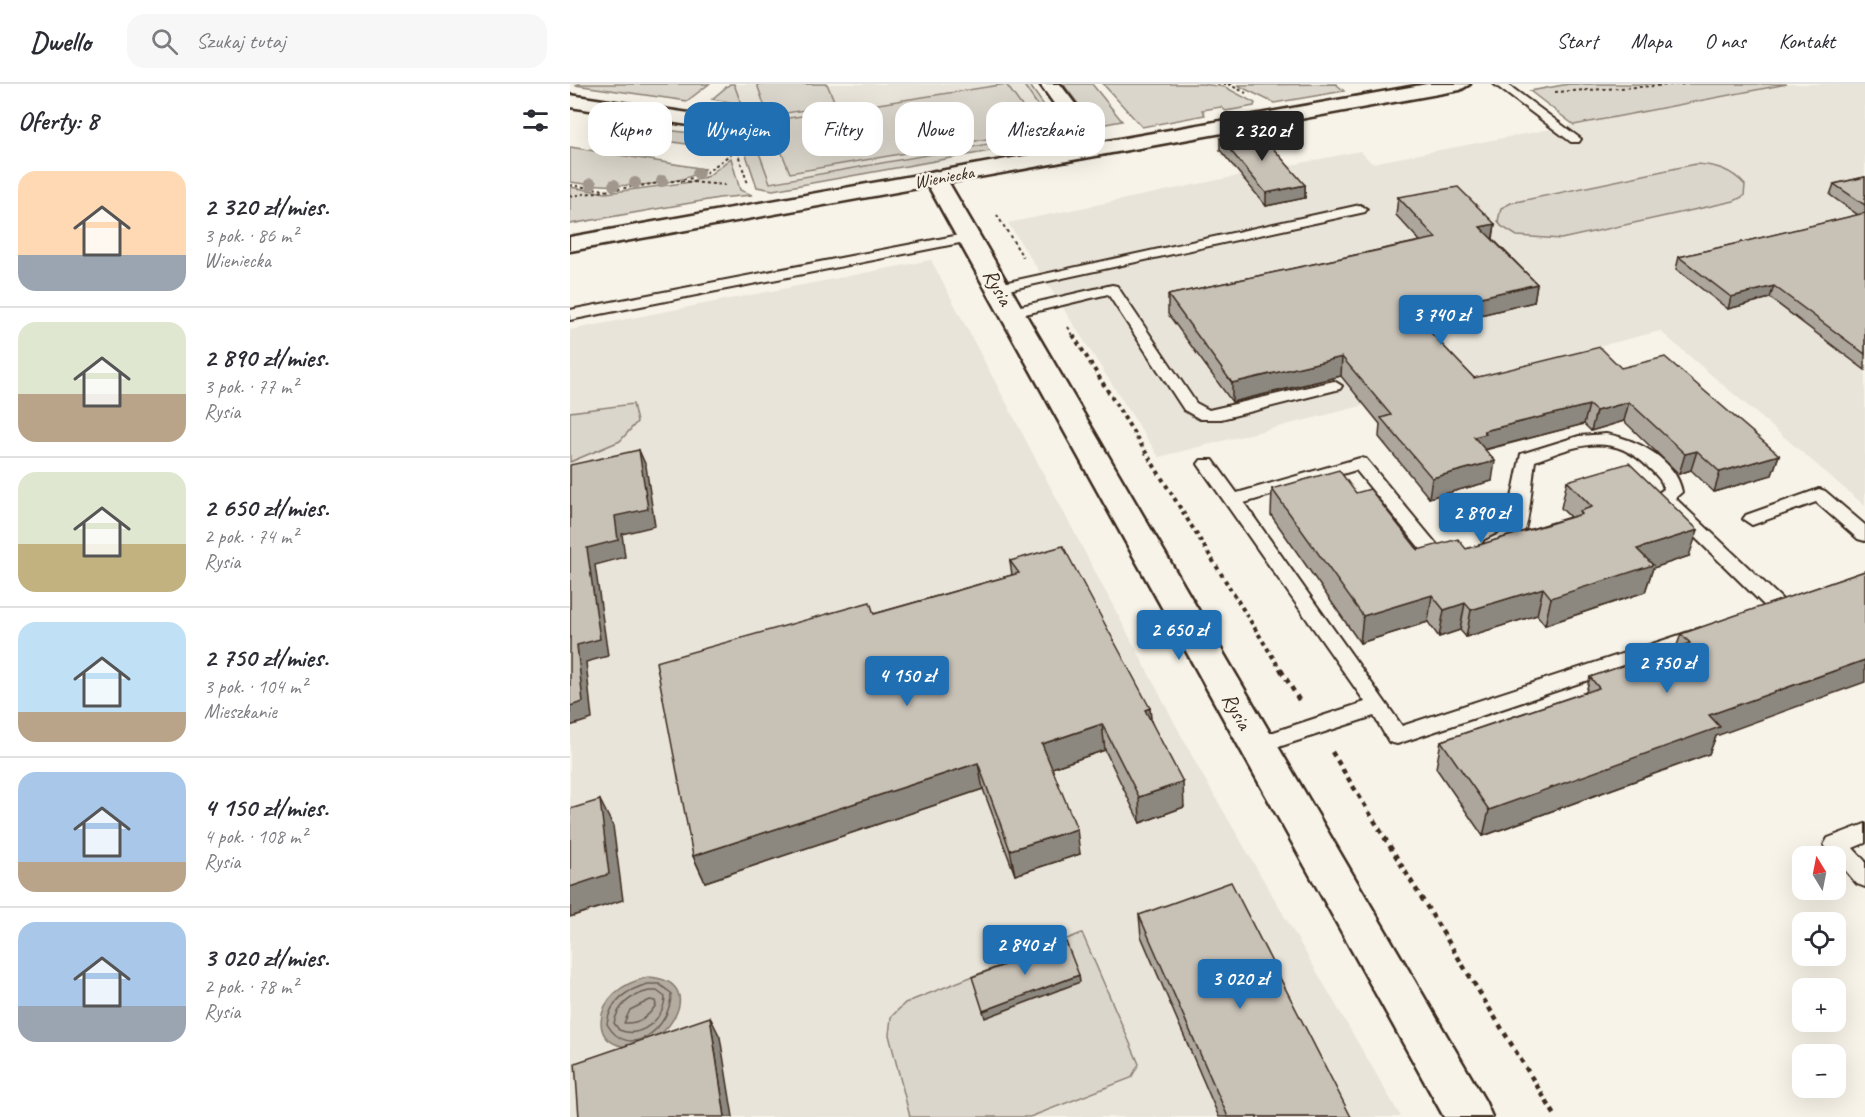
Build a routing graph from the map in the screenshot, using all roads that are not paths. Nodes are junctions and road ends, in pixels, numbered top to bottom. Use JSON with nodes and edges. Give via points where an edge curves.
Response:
{"nodes":[{"id":1,"x":1050,"y":84,"type":"edge"},
{"id":2,"x":1460,"y":84,"type":"edge"},
{"id":3,"x":1500,"y":84,"type":"edge"},
{"id":4,"x":570,"y":101,"type":"edge"},
{"id":5,"x":1063,"y":102,"type":"edge"},
{"id":6,"x":684,"y":118,"type":"edge"},
{"id":7,"x":1575,"y":139,"type":"dead end"},
{"id":8,"x":1105,"y":148,"type":"edge"},
{"id":9,"x":1059,"y":156,"type":"edge"},
{"id":10,"x":935,"y":178,"type":"junction"},
{"id":11,"x":1360,"y":209,"type":"dead end"},
{"id":12,"x":970,"y":237,"type":"junction"},
{"id":13,"x":570,"y":244,"type":"edge"},
{"id":14,"x":1006,"y":300,"type":"junction"},
{"id":15,"x":570,"y":315,"type":"edge"},
{"id":16,"x":1334,"y":386,"type":"edge"},
{"id":17,"x":1207,"y":464,"type":"dead end"},
{"id":18,"x":1232,"y":500,"type":"junction"},
{"id":19,"x":1752,"y":519,"type":"dead end"},
{"id":20,"x":1865,"y":535,"type":"edge"},
{"id":21,"x":1801,"y":602,"type":"edge"},
{"id":22,"x":1780,"y":609,"type":"junction"},
{"id":23,"x":1757,"y":616,"type":"edge"},
{"id":24,"x":1724,"y":627,"type":"edge"},
{"id":25,"x":1379,"y":706,"type":"junction"},
{"id":26,"x":1257,"y":746,"type":"junction"},
{"id":27,"x":1865,"y":833,"type":"edge"},
{"id":28,"x":1865,"y":877,"type":"edge"},
{"id":29,"x":1468,"y":1117,"type":"edge"}],
"edges":[{"from":1,"to":5,"type":"street"},
{"from":2,"to":8,"type":"street","name":"Wieniecka"},
{"from":3,"to":7,"type":"lane"},
{"from":4,"to":6,"type":"street"},
{"from":9,"to":10,"type":"street","name":"Wieniecka"},
{"from":10,"to":12,"type":"street","name":"Rysia"},
{"from":10,"to":13,"type":"street","name":"Wieniecka"},
{"from":11,"to":14,"type":"lane","via":[[1037,279]]},
{"from":12,"to":14,"type":"street","name":"Rysia"},
{"from":12,"to":15,"type":"lane"},
{"from":14,"to":16,"type":"lane","via":[[1053,303],[1112,289],[1190,406],[1206,415]]},
{"from":14,"to":26,"type":"street","name":"Rysia"},
{"from":17,"to":18,"type":"lane"},
{"from":18,"to":22,"type":"lane","via":[[1360,463],[1439,559],[1503,542],[1514,534],[1527,458],[1570,441],[1613,440],[1633,446],[1671,480],[1673,492],[1664,496]]},
{"from":18,"to":25,"type":"lane"},
{"from":19,"to":20,"type":"lane","via":[[1819,495]]},
{"from":21,"to":22,"type":"lane"},
{"from":22,"to":23,"type":"lane"},
{"from":24,"to":25,"type":"lane","via":[[1397,736]]},
{"from":25,"to":26,"type":"lane"},
{"from":26,"to":29,"type":"street","name":"Rysia"},
{"from":27,"to":28,"type":"lane","via":[[1836,845]]}]}
